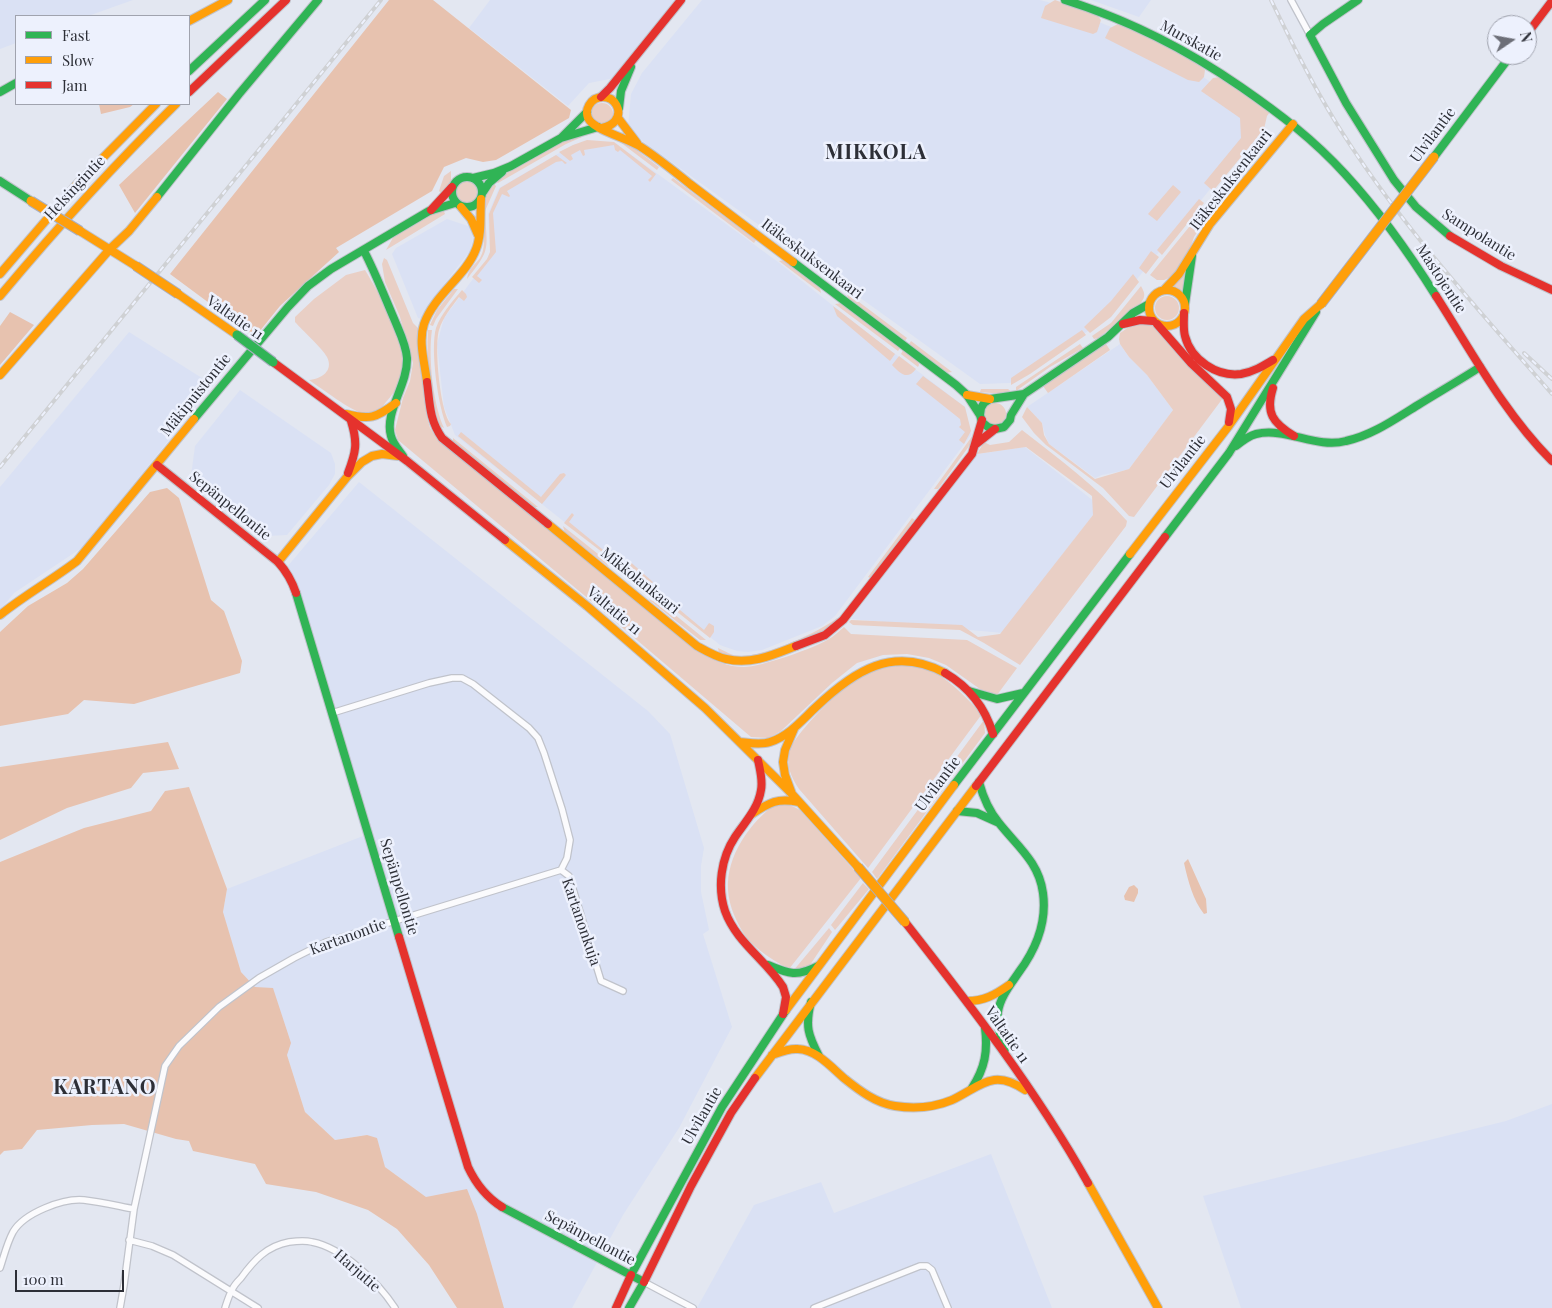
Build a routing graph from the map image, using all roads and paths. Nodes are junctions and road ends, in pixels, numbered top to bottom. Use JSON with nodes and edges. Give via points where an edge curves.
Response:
{"nodes":[{"id":1,"x":228,"y":0,"type":"edge"},
{"id":2,"x":266,"y":0,"type":"edge"},
{"id":3,"x":286,"y":0,"type":"edge"},
{"id":4,"x":318,"y":0,"type":"edge"},
{"id":5,"x":681,"y":0,"type":"edge"},
{"id":6,"x":1065,"y":0,"type":"edge"},
{"id":7,"x":1291,"y":0,"type":"edge"},
{"id":8,"x":1358,"y":0,"type":"edge"},
{"id":9,"x":1552,"y":1,"type":"edge"},
{"id":10,"x":190,"y":20,"type":"edge"},
{"id":11,"x":1537,"y":21,"type":"edge"},
{"id":12,"x":1310,"y":35,"type":"junction"},
{"id":13,"x":635,"y":57,"type":"junction"},
{"id":14,"x":1503,"y":65,"type":"edge"},
{"id":15,"x":190,"y":71,"type":"edge"},
{"id":16,"x":15,"y":84,"type":"edge"},
{"id":17,"x":190,"y":91,"type":"edge"},
{"id":18,"x":0,"y":92,"type":"edge"},
{"id":19,"x":601,"y":97,"type":"junction"},
{"id":20,"x":155,"y":105,"type":"edge"},
{"id":21,"x":175,"y":105,"type":"edge"},
{"id":22,"x":587,"y":112,"type":"junction"},
{"id":23,"x":618,"y":116,"type":"junction"},
{"id":24,"x":1293,"y":124,"type":"junction"},
{"id":25,"x":600,"y":128,"type":"junction"},
{"id":26,"x":561,"y":138,"type":"junction"},
{"id":27,"x":640,"y":146,"type":"junction"},
{"id":28,"x":511,"y":166,"type":"junction"},
{"id":29,"x":473,"y":178,"type":"junction"},
{"id":30,"x":0,"y":181,"type":"edge"},
{"id":31,"x":453,"y":186,"type":"junction"},
{"id":32,"x":482,"y":196,"type":"junction"},
{"id":33,"x":458,"y":205,"type":"junction"},
{"id":34,"x":429,"y":211,"type":"junction"},
{"id":35,"x":479,"y":238,"type":"junction"},
{"id":36,"x":110,"y":249,"type":"junction"},
{"id":37,"x":364,"y":250,"type":"junction"},
{"id":38,"x":1192,"y":254,"type":"junction"},
{"id":39,"x":0,"y":274,"type":"edge"},
{"id":40,"x":1164,"y":290,"type":"junction"},
{"id":41,"x":1552,"y":290,"type":"edge"},
{"id":42,"x":0,"y":296,"type":"edge"},
{"id":43,"x":1149,"y":304,"type":"junction"},
{"id":44,"x":1321,"y":304,"type":"junction"},
{"id":45,"x":1185,"y":309,"type":"junction"},
{"id":46,"x":1155,"y":323,"type":"junction"},
{"id":47,"x":1123,"y":324,"type":"junction"},
{"id":48,"x":1276,"y":359,"type":"junction"},
{"id":49,"x":1480,"y":368,"type":"junction"},
{"id":50,"x":1281,"y":369,"type":"junction"},
{"id":51,"x":0,"y":375,"type":"edge"},
{"id":52,"x":1024,"y":394,"type":"junction"},
{"id":53,"x":967,"y":395,"type":"junction"},
{"id":54,"x":993,"y":398,"type":"junction"},
{"id":55,"x":397,"y":402,"type":"junction"},
{"id":56,"x":340,"y":413,"type":"junction"},
{"id":57,"x":1011,"y":415,"type":"junction"},
{"id":58,"x":981,"y":418,"type":"junction"},
{"id":59,"x":351,"y":421,"type":"junction"},
{"id":60,"x":1228,"y":427,"type":"junction"},
{"id":61,"x":995,"y":429,"type":"junction"},
{"id":62,"x":1296,"y":437,"type":"junction"},
{"id":63,"x":976,"y":444,"type":"junction"},
{"id":64,"x":1229,"y":453,"type":"junction"},
{"id":65,"x":403,"y":458,"type":"junction"},
{"id":66,"x":1552,"y":461,"type":"edge"},
{"id":67,"x":157,"y":465,"type":"junction"},
{"id":68,"x":346,"y":477,"type":"junction"},
{"id":69,"x":278,"y":562,"type":"junction"},
{"id":70,"x":0,"y":615,"type":"edge"},
{"id":71,"x":969,"y":691,"type":"junction"},
{"id":72,"x":1023,"y":693,"type":"junction"},
{"id":73,"x":332,"y":713,"type":"junction"},
{"id":74,"x":794,"y":729,"type":"junction"},
{"id":75,"x":993,"y":734,"type":"junction"},
{"id":76,"x":740,"y":742,"type":"junction"},
{"id":77,"x":758,"y":760,"type":"junction"},
{"id":78,"x":979,"y":782,"type":"junction"},
{"id":79,"x":792,"y":794,"type":"junction"},
{"id":80,"x":799,"y":802,"type":"junction"},
{"id":81,"x":957,"y":811,"type":"junction"},
{"id":82,"x":751,"y":815,"type":"junction"},
{"id":83,"x":1000,"y":824,"type":"junction"},
{"id":84,"x":561,"y":870,"type":"junction"},
{"id":85,"x":394,"y":920,"type":"junction"},
{"id":86,"x":764,"y":963,"type":"junction"},
{"id":87,"x":818,"y":966,"type":"junction"},
{"id":88,"x":1010,"y":984,"type":"junction"},
{"id":89,"x":623,"y":991,"type":"dead end"},
{"id":90,"x":967,"y":1000,"type":"junction"},
{"id":91,"x":811,"y":1002,"type":"junction"},
{"id":92,"x":783,"y":1014,"type":"junction"},
{"id":93,"x":985,"y":1026,"type":"junction"},
{"id":94,"x":772,"y":1055,"type":"junction"},
{"id":95,"x":819,"y":1056,"type":"junction"},
{"id":96,"x":1010,"y":1061,"type":"junction"},
{"id":97,"x":972,"y":1088,"type":"junction"},
{"id":98,"x":1032,"y":1094,"type":"junction"},
{"id":99,"x":134,"y":1209,"type":"junction"},
{"id":100,"x":129,"y":1240,"type":"junction"},
{"id":101,"x":0,"y":1268,"type":"edge"},
{"id":102,"x":631,"y":1276,"type":"junction"},
{"id":103,"x":644,"y":1282,"type":"junction"},
{"id":104,"x":231,"y":1290,"type":"junction"},
{"id":105,"x":120,"y":1308,"type":"edge"},
{"id":106,"x":226,"y":1308,"type":"edge"},
{"id":107,"x":258,"y":1308,"type":"edge"},
{"id":108,"x":395,"y":1308,"type":"edge"},
{"id":109,"x":616,"y":1308,"type":"edge"},
{"id":110,"x":629,"y":1308,"type":"edge"},
{"id":111,"x":693,"y":1308,"type":"edge"},
{"id":112,"x":814,"y":1308,"type":"edge"},
{"id":113,"x":948,"y":1308,"type":"edge"},
{"id":114,"x":1158,"y":1308,"type":"edge"}],
"edges":[{"from":1,"to":10,"type":"main road"},
{"from":2,"to":15,"type":"main road"},
{"from":3,"to":17,"type":"main road"},
{"from":4,"to":36,"type":"main road","via":[[129,231]]},
{"from":5,"to":13,"type":"main road"},
{"from":6,"to":24,"type":"main road","name":"Murskatie","via":[[1124,21],[1162,39],[1196,58]]},
{"from":7,"to":12,"type":"street"},
{"from":8,"to":12,"type":"main road"},
{"from":9,"to":11,"type":"main road"},
{"from":12,"to":41,"type":"main road","name":"Sampolantie","via":[[1364,133],[1410,201],[1462,244]]},
{"from":13,"to":19,"type":"main road"},
{"from":13,"to":23,"type":"main road","via":[[621,91]]},
{"from":14,"to":44,"type":"main road","name":"Ulvilantie","bridge":true},
{"from":16,"to":18,"type":"main road"},
{"from":19,"to":22,"type":"main road","via":[[591,102]]},
{"from":19,"to":23,"type":"main road","via":[[612,99],[618,107]]},
{"from":20,"to":39,"type":"main road","name":"Helsingintie","via":[[77,184]]},
{"from":21,"to":42,"type":"main road","name":"Helsingintie","via":[[90,191]]},
{"from":22,"to":25,"type":"main road","via":[[590,121]]},
{"from":22,"to":26,"type":"main road"},
{"from":23,"to":25,"type":"main road","via":[[611,126]]},
{"from":23,"to":27,"type":"main road","name":"Itäkeskuksenkaari"},
{"from":24,"to":38,"type":"main road","name":"Itäkeskuksenkaari","via":[[1210,224]]},
{"from":24,"to":49,"type":"main road","name":"Mastojentie","via":[[1339,168],[1380,215],[1419,268]]},
{"from":25,"to":26,"type":"main road"},
{"from":25,"to":27,"type":"main road","name":"Itäkeskuksenkaari"},
{"from":26,"to":28,"type":"main road"},
{"from":27,"to":53,"type":"main road","name":"Itäkeskuksenkaari"},
{"from":28,"to":29,"type":"main road"},
{"from":28,"to":32,"type":"main road","via":[[489,183]]},
{"from":29,"to":31,"type":"main road","via":[[462,178]]},
{"from":29,"to":32,"type":"main road","via":[[481,187]]},
{"from":30,"to":36,"type":"main road","name":"Valtatie 11","bridge":true},
{"from":31,"to":33,"type":"main road","via":[[451,192]]},
{"from":31,"to":34,"type":"main road","name":"Mäkipuistontie"},
{"from":32,"to":33,"type":"main road","via":[[476,205],[468,208]]},
{"from":32,"to":35,"type":"main road","name":"Mikkolankaari"},
{"from":33,"to":34,"type":"main road","name":"Mäkipuistontie"},
{"from":33,"to":35,"type":"main road","via":[[471,219]]},
{"from":34,"to":37,"type":"main road","name":"Mäkipuistontie"},
{"from":35,"to":63,"type":"main road","name":"Mikkolankaari","via":[[470,260],[434,306],[424,325],[422,339],[434,426],[442,438],[464,456],[697,646],[713,654],[744,661],[766,658],[825,635],[856,604],[972,454]]},
{"from":36,"to":51,"type":"main road"},
{"from":36,"to":56,"type":"main road","name":"Valtatie 11","bridge":true,"via":[[237,335]]},
{"from":37,"to":55,"type":"main road","via":[[407,356],[406,379]]},
{"from":37,"to":67,"type":"main road","name":"Mäkipuistontie","via":[[308,286]]},
{"from":38,"to":40,"type":"main road","name":"Itäkeskuksenkaari"},
{"from":38,"to":45,"type":"main road","name":"Itäkeskuksenkaari"},
{"from":40,"to":43,"type":"main road","via":[[1152,296]]},
{"from":40,"to":45,"type":"main road","via":[[1178,293]]},
{"from":43,"to":46,"type":"main road","via":[[1148,310]]},
{"from":43,"to":47,"type":"main road","name":"Itäkeskuksenkaari","via":[[1133,313]]},
{"from":44,"to":48,"type":"main road","name":"Ulvilantie","via":[[1304,319]]},
{"from":44,"to":50,"type":"main road","name":"Ulvilantie"},
{"from":45,"to":46,"type":"main road","via":[[1174,325]]},
{"from":45,"to":48,"type":"main road","name":"Itäkeskuksenkaari","via":[[1188,344],[1199,359],[1220,372],[1252,372]]},
{"from":46,"to":47,"type":"main road","name":"Itäkeskuksenkaari","via":[[1140,320]]},
{"from":46,"to":60,"type":"main road","via":[[1227,396],[1232,413]]},
{"from":47,"to":52,"type":"main road","name":"Itäkeskuksenkaari"},
{"from":48,"to":60,"type":"main road","name":"Ulvilantie"},
{"from":49,"to":62,"type":"main road","via":[[1388,423],[1358,437],[1339,443]]},
{"from":49,"to":66,"type":"main road","name":"Mastojentie","via":[[1527,434]]},
{"from":50,"to":62,"type":"main road","via":[[1269,399],[1269,408],[1279,426]]},
{"from":50,"to":64,"type":"main road","name":"Ulvilantie"},
{"from":52,"to":54,"type":"main road","name":"Itäkeskuksenkaari"},
{"from":52,"to":57,"type":"main road","name":"Itäkeskuksenkaari"},
{"from":53,"to":54,"type":"main road","name":"Itäkeskuksenkaari"},
{"from":53,"to":58,"type":"main road","name":"Itäkeskuksenkaari"},
{"from":54,"to":57,"type":"main road","via":[[1008,403]]},
{"from":54,"to":58,"type":"main road","via":[[984,403]]},
{"from":55,"to":56,"type":"main road","via":[[372,419]]},
{"from":55,"to":65,"type":"main road","via":[[390,423],[391,435]]},
{"from":56,"to":59,"type":"main road","name":"Valtatie 11"},
{"from":57,"to":61,"type":"main road","via":[[1004,427]]},
{"from":58,"to":61,"type":"main road","via":[[988,427]]},
{"from":58,"to":63,"type":"main road","name":"Mikkolankaari"},
{"from":59,"to":65,"type":"main road","name":"Valtatie 11"},
{"from":59,"to":68,"type":"main road","via":[[358,445]]},
{"from":60,"to":72,"type":"main road","name":"Ulvilantie"},
{"from":61,"to":63,"type":"main road","name":"Mikkolankaari"},
{"from":62,"to":64,"type":"main road","via":[[1255,435],[1245,438]]},
{"from":64,"to":78,"type":"main road","name":"Ulvilantie"},
{"from":65,"to":68,"type":"main road","via":[[382,454],[372,456]]},
{"from":65,"to":76,"type":"main road","name":"Valtatie 11","via":[[587,606]]},
{"from":67,"to":69,"type":"main road","name":"Sepänpellontie"},
{"from":67,"to":70,"type":"main road","name":"Mäkipuistontie","via":[[77,560]]},
{"from":68,"to":69,"type":"main road"},
{"from":69,"to":73,"type":"main road","name":"Sepänpellontie","via":[[295,590]]},
{"from":71,"to":72,"type":"main road","via":[[997,699]]},
{"from":71,"to":74,"type":"main road","via":[[946,673],[924,663],[878,664],[849,677]]},
{"from":71,"to":75,"type":"main road","via":[[987,713]]},
{"from":72,"to":75,"type":"main road","name":"Ulvilantie"},
{"from":73,"to":84,"type":"street","via":[[452,678],[462,678],[473,684],[538,738],[570,840]]},
{"from":73,"to":85,"type":"main road","name":"Sepänpellontie"},
{"from":74,"to":76,"type":"main road","via":[[770,742]]},
{"from":74,"to":79,"type":"main road","via":[[785,750],[784,762]]},
{"from":75,"to":87,"type":"main road","name":"Ulvilantie"},
{"from":76,"to":77,"type":"main road","name":"Valtatie 11"},
{"from":77,"to":79,"type":"main road","name":"Valtatie 11"},
{"from":77,"to":82,"type":"main road","via":[[761,791]]},
{"from":78,"to":81,"type":"main road","name":"Ulvilantie"},
{"from":78,"to":83,"type":"main road","via":[[986,802]]},
{"from":79,"to":80,"type":"main road","name":"Valtatie 11"},
{"from":80,"to":82,"type":"main road","via":[[777,800]]},
{"from":80,"to":90,"type":"main road","name":"Valtatie 11","bridge":true,"via":[[905,922]]},
{"from":81,"to":83,"type":"main road","via":[[977,813]]},
{"from":81,"to":91,"type":"main road","name":"Ulvilantie"},
{"from":82,"to":86,"type":"main road","via":[[734,838],[726,857],[721,880],[722,896],[732,928]]},
{"from":83,"to":88,"type":"main road","via":[[1032,861],[1043,892],[1039,936],[1033,952]]},
{"from":84,"to":85,"type":"street","name":"Kartanontie"},
{"from":84,"to":89,"type":"street","name":"Kartanonkuja","via":[[569,876],[602,981]]},
{"from":85,"to":99,"type":"street","name":"Kartanontie","via":[[326,942],[259,978],[219,1007],[179,1046],[165,1066]]},
{"from":85,"to":102,"type":"main road","name":"Sepänpellontie","via":[[475,1184],[484,1196],[500,1206]]},
{"from":86,"to":87,"type":"main road","via":[[798,975]]},
{"from":86,"to":92,"type":"main road","via":[[786,994]]},
{"from":87,"to":92,"type":"main road","name":"Ulvilantie"},
{"from":88,"to":90,"type":"main road","via":[[986,1000]]},
{"from":88,"to":96,"type":"main road","via":[[998,1011],[998,1021]]},
{"from":90,"to":93,"type":"main road","name":"Valtatie 11"},
{"from":91,"to":94,"type":"main road","name":"Ulvilantie"},
{"from":91,"to":95,"type":"main road","via":[[806,1028]]},
{"from":92,"to":102,"type":"main road","name":"Ulvilantie","via":[[722,1107]]},
{"from":93,"to":96,"type":"main road","name":"Valtatie 11"},
{"from":93,"to":97,"type":"main road","via":[[986,1063]]},
{"from":94,"to":95,"type":"main road","via":[[799,1048]]},
{"from":94,"to":103,"type":"main road","name":"Ulvilantie","via":[[731,1113]]},
{"from":95,"to":97,"type":"main road","via":[[862,1093],[886,1104],[923,1107],[948,1101]]},
{"from":96,"to":98,"type":"main road","name":"Valtatie 11"},
{"from":97,"to":98,"type":"main road","via":[[1000,1079],[1014,1082]]},
{"from":98,"to":114,"type":"main road","name":"Valtatie 11","via":[[1077,1164]]},
{"from":99,"to":100,"type":"street","name":"Kartanontie"},
{"from":99,"to":101,"type":"street","via":[[83,1200],[42,1209],[14,1230]]},
{"from":100,"to":104,"type":"street","via":[[173,1255]]},
{"from":100,"to":105,"type":"street","name":"Kartanontie"},
{"from":102,"to":103,"type":"main road","name":"Sepänpellontie"},
{"from":102,"to":109,"type":"main road","name":"Ulvilantie"},
{"from":103,"to":110,"type":"main road","name":"Ulvilantie"},
{"from":103,"to":111,"type":"street"},
{"from":104,"to":106,"type":"street","name":"Harjutie"},
{"from":104,"to":107,"type":"street"},
{"from":104,"to":108,"type":"street","name":"Harjutie","via":[[254,1260],[268,1250],[281,1244],[311,1241],[348,1260]]},
{"from":112,"to":113,"type":"street","via":[[920,1266],[932,1270]]}]}
